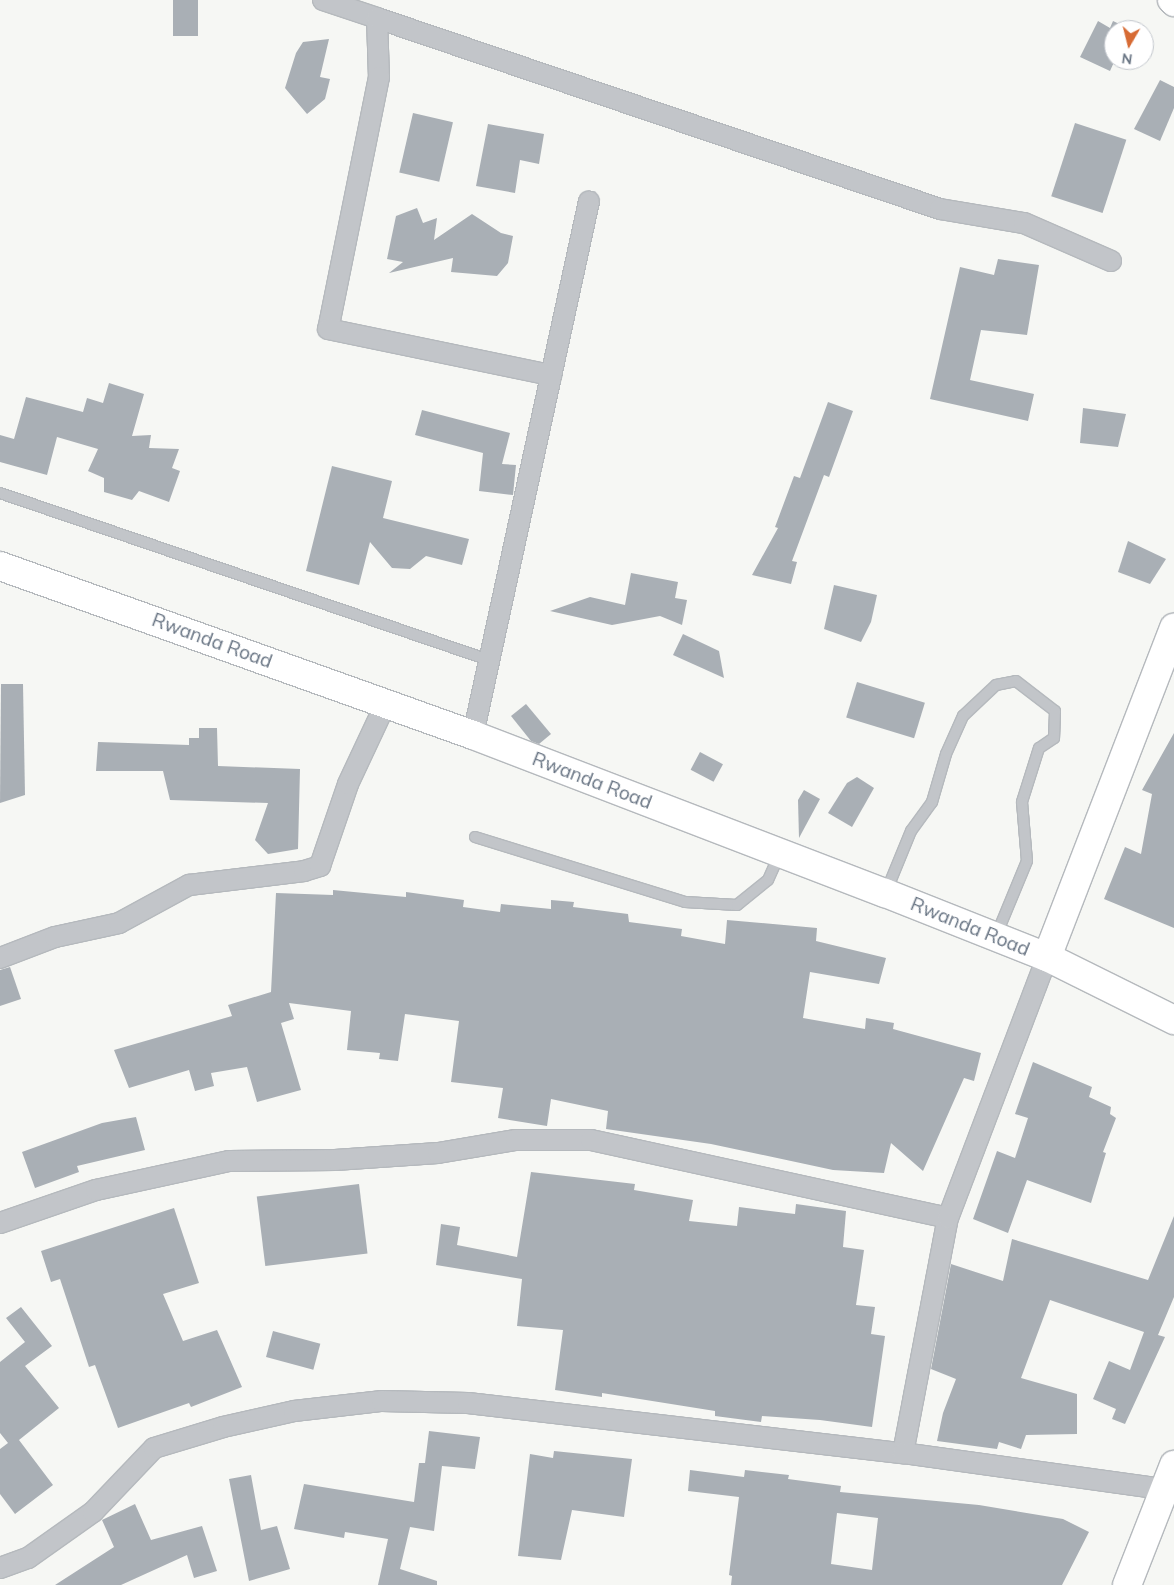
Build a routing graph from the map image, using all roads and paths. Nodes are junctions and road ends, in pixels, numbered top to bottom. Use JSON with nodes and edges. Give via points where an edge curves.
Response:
{"nodes":[{"id":1,"x":323,"y":0,"type":"edge"},
{"id":2,"x":377,"y":18,"type":"junction"},
{"id":3,"x":589,"y":201,"type":"dead end"},
{"id":4,"x":1111,"y":261,"type":"dead end"},
{"id":5,"x":551,"y":375,"type":"junction"},
{"id":6,"x":0,"y":493,"type":"edge"},
{"id":7,"x":0,"y":566,"type":"edge"},
{"id":8,"x":1174,"y":628,"type":"edge"},
{"id":9,"x":489,"y":660,"type":"junction"},
{"id":10,"x":386,"y":703,"type":"junction"},
{"id":11,"x":473,"y":735,"type":"junction"},
{"id":12,"x":475,"y":837,"type":"dead end"},
{"id":13,"x":780,"y":853,"type":"junction"},
{"id":14,"x":885,"y":893,"type":"junction"},
{"id":15,"x":996,"y":936,"type":"junction"},
{"id":16,"x":1047,"y":957,"type":"junction"},
{"id":17,"x":0,"y":958,"type":"edge"},
{"id":18,"x":1174,"y":1020,"type":"edge"},
{"id":19,"x":948,"y":1218,"type":"junction"},
{"id":20,"x":0,"y":1224,"type":"edge"},
{"id":21,"x":903,"y":1453,"type":"junction"},
{"id":22,"x":1169,"y":1477,"type":"edge"},
{"id":23,"x":0,"y":1568,"type":"edge"},
{"id":24,"x":1127,"y":1585,"type":"edge"}],
"edges":[{"from":1,"to":2,"type":"street"},
{"from":2,"to":4,"type":"street","via":[[940,209],[1024,223]]},
{"from":2,"to":5,"type":"street","via":[[379,77],[328,329]]},
{"from":3,"to":5,"type":"street"},
{"from":5,"to":9,"type":"street"},
{"from":6,"to":9,"type":"lane"},
{"from":7,"to":10,"type":"main road","name":"Rwanda Road"},
{"from":8,"to":16,"type":"main road"},
{"from":9,"to":11,"type":"street"},
{"from":10,"to":11,"type":"main road","name":"Rwanda Road"},
{"from":10,"to":17,"type":"street","via":[[348,784],[320,866],[304,871],[189,885],[119,922],[55,937]]},
{"from":11,"to":13,"type":"main road","name":"Rwanda Road"},
{"from":12,"to":13,"type":"lane","via":[[686,902],[737,905],[768,880]]},
{"from":13,"to":14,"type":"main road","name":"Rwanda Road"},
{"from":14,"to":15,"type":"main road","name":"Rwanda Road"},
{"from":14,"to":15,"type":"lane","via":[[911,831],[932,802],[946,754],[963,716],[996,684],[1016,681],[1055,711],[1054,738],[1039,748],[1022,802],[1027,861]]},
{"from":15,"to":16,"type":"main road","name":"Rwanda Road"},
{"from":16,"to":18,"type":"main road","name":"Rwanda Road"},
{"from":16,"to":19,"type":"street"},
{"from":19,"to":20,"type":"street","via":[[591,1140],[516,1140],[438,1153],[335,1160],[229,1161],[96,1190]]},
{"from":19,"to":21,"type":"street"},
{"from":21,"to":22,"type":"street"},
{"from":21,"to":23,"type":"street","via":[[468,1403],[382,1400],[294,1412],[223,1427],[154,1448],[93,1512],[28,1558]]},
{"from":22,"to":24,"type":"main road"}]}
